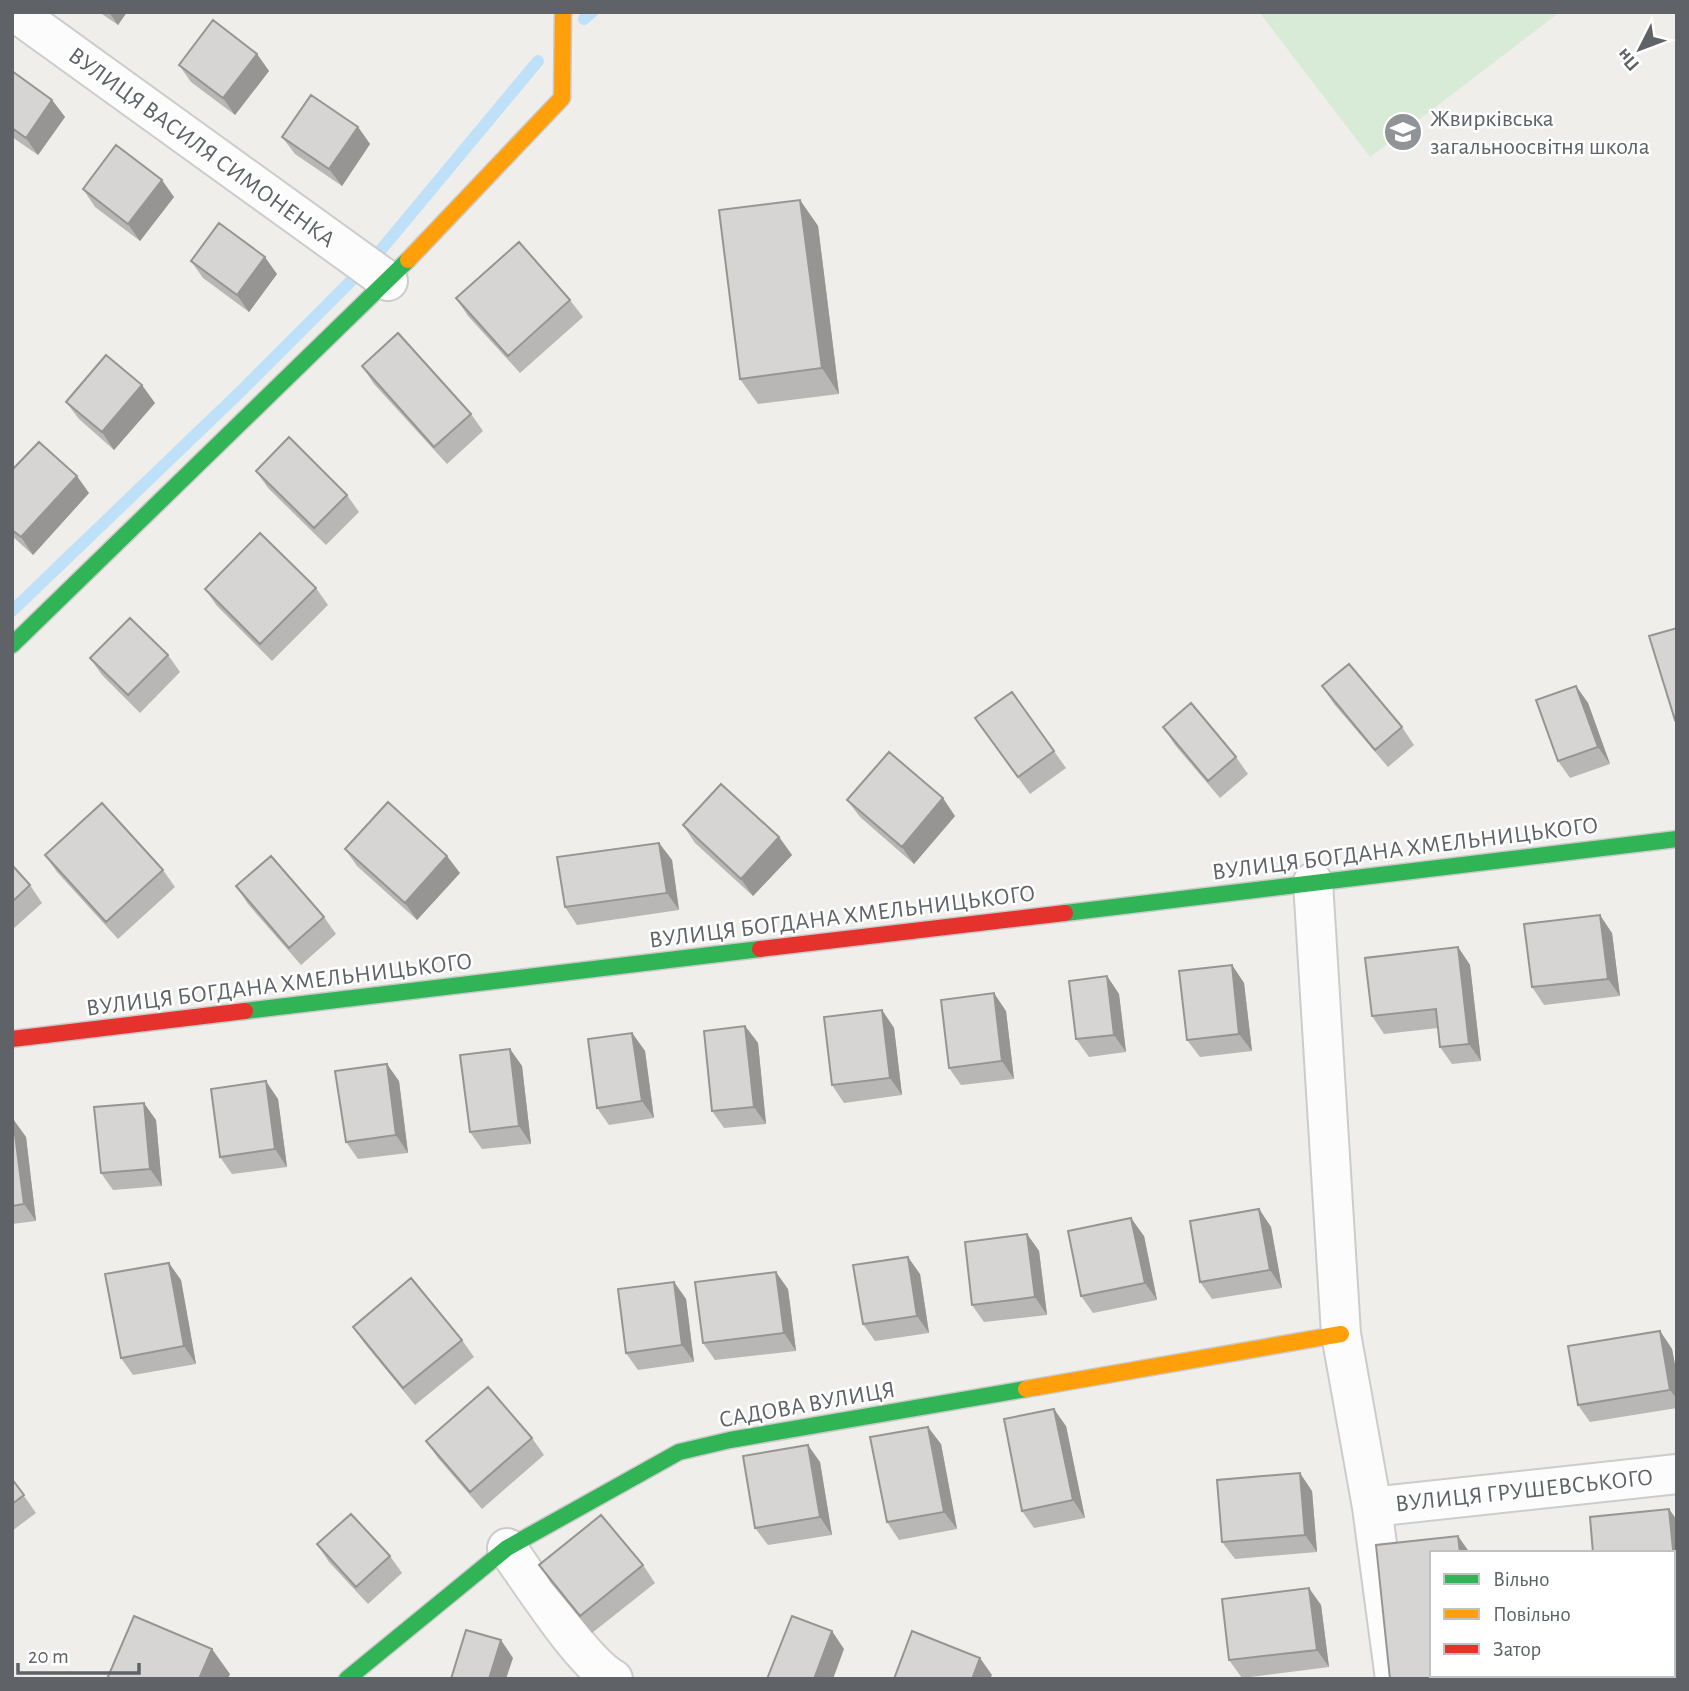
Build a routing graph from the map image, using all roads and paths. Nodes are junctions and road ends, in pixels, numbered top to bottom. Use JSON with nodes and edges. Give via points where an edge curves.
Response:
{"nodes":[{"id":1,"x":15,"y":12,"type":"edge"},
{"id":2,"x":563,"y":12,"type":"edge"},
{"id":3,"x":388,"y":281,"type":"junction"},
{"id":4,"x":12,"y":645,"type":"edge"},
{"id":5,"x":1677,"y":839,"type":"edge"},
{"id":6,"x":1313,"y":882,"type":"junction"},
{"id":7,"x":12,"y":1039,"type":"edge"},
{"id":8,"x":1340,"y":1334,"type":"junction"},
{"id":9,"x":1677,"y":1474,"type":"edge"},
{"id":10,"x":1372,"y":1507,"type":"junction"},
{"id":11,"x":508,"y":1548,"type":"junction"},
{"id":12,"x":347,"y":1679,"type":"edge"},
{"id":13,"x":613,"y":1679,"type":"edge"},
{"id":14,"x":1395,"y":1679,"type":"edge"}],
"edges":[{"from":1,"to":3,"type":"street","name":"ВУЛИЦЯ ВАСИЛЯ СИМОНЕНКА"},
{"from":2,"to":3,"type":"street","via":[[562,98]]},
{"from":3,"to":4,"type":"street"},
{"from":5,"to":6,"type":"street","name":"ВУЛИЦЯ БОГДАНА ХМЕЛЬНИЦЬКОГО"},
{"from":6,"to":7,"type":"street","name":"ВУЛИЦЯ БОГДАНА ХМЕЛЬНИЦЬКОГО"},
{"from":6,"to":8,"type":"street"},
{"from":8,"to":10,"type":"street"},
{"from":8,"to":11,"type":"street","name":"САДОВА ВУЛИЦЯ","via":[[679,1452]]},
{"from":9,"to":10,"type":"street","name":"ВУЛИЦЯ ГРУШЕВСЬКОГО"},
{"from":10,"to":14,"type":"street"},
{"from":11,"to":12,"type":"street","name":"САДОВА ВУЛИЦЯ"},
{"from":11,"to":13,"type":"street","via":[[573,1639]]}]}
